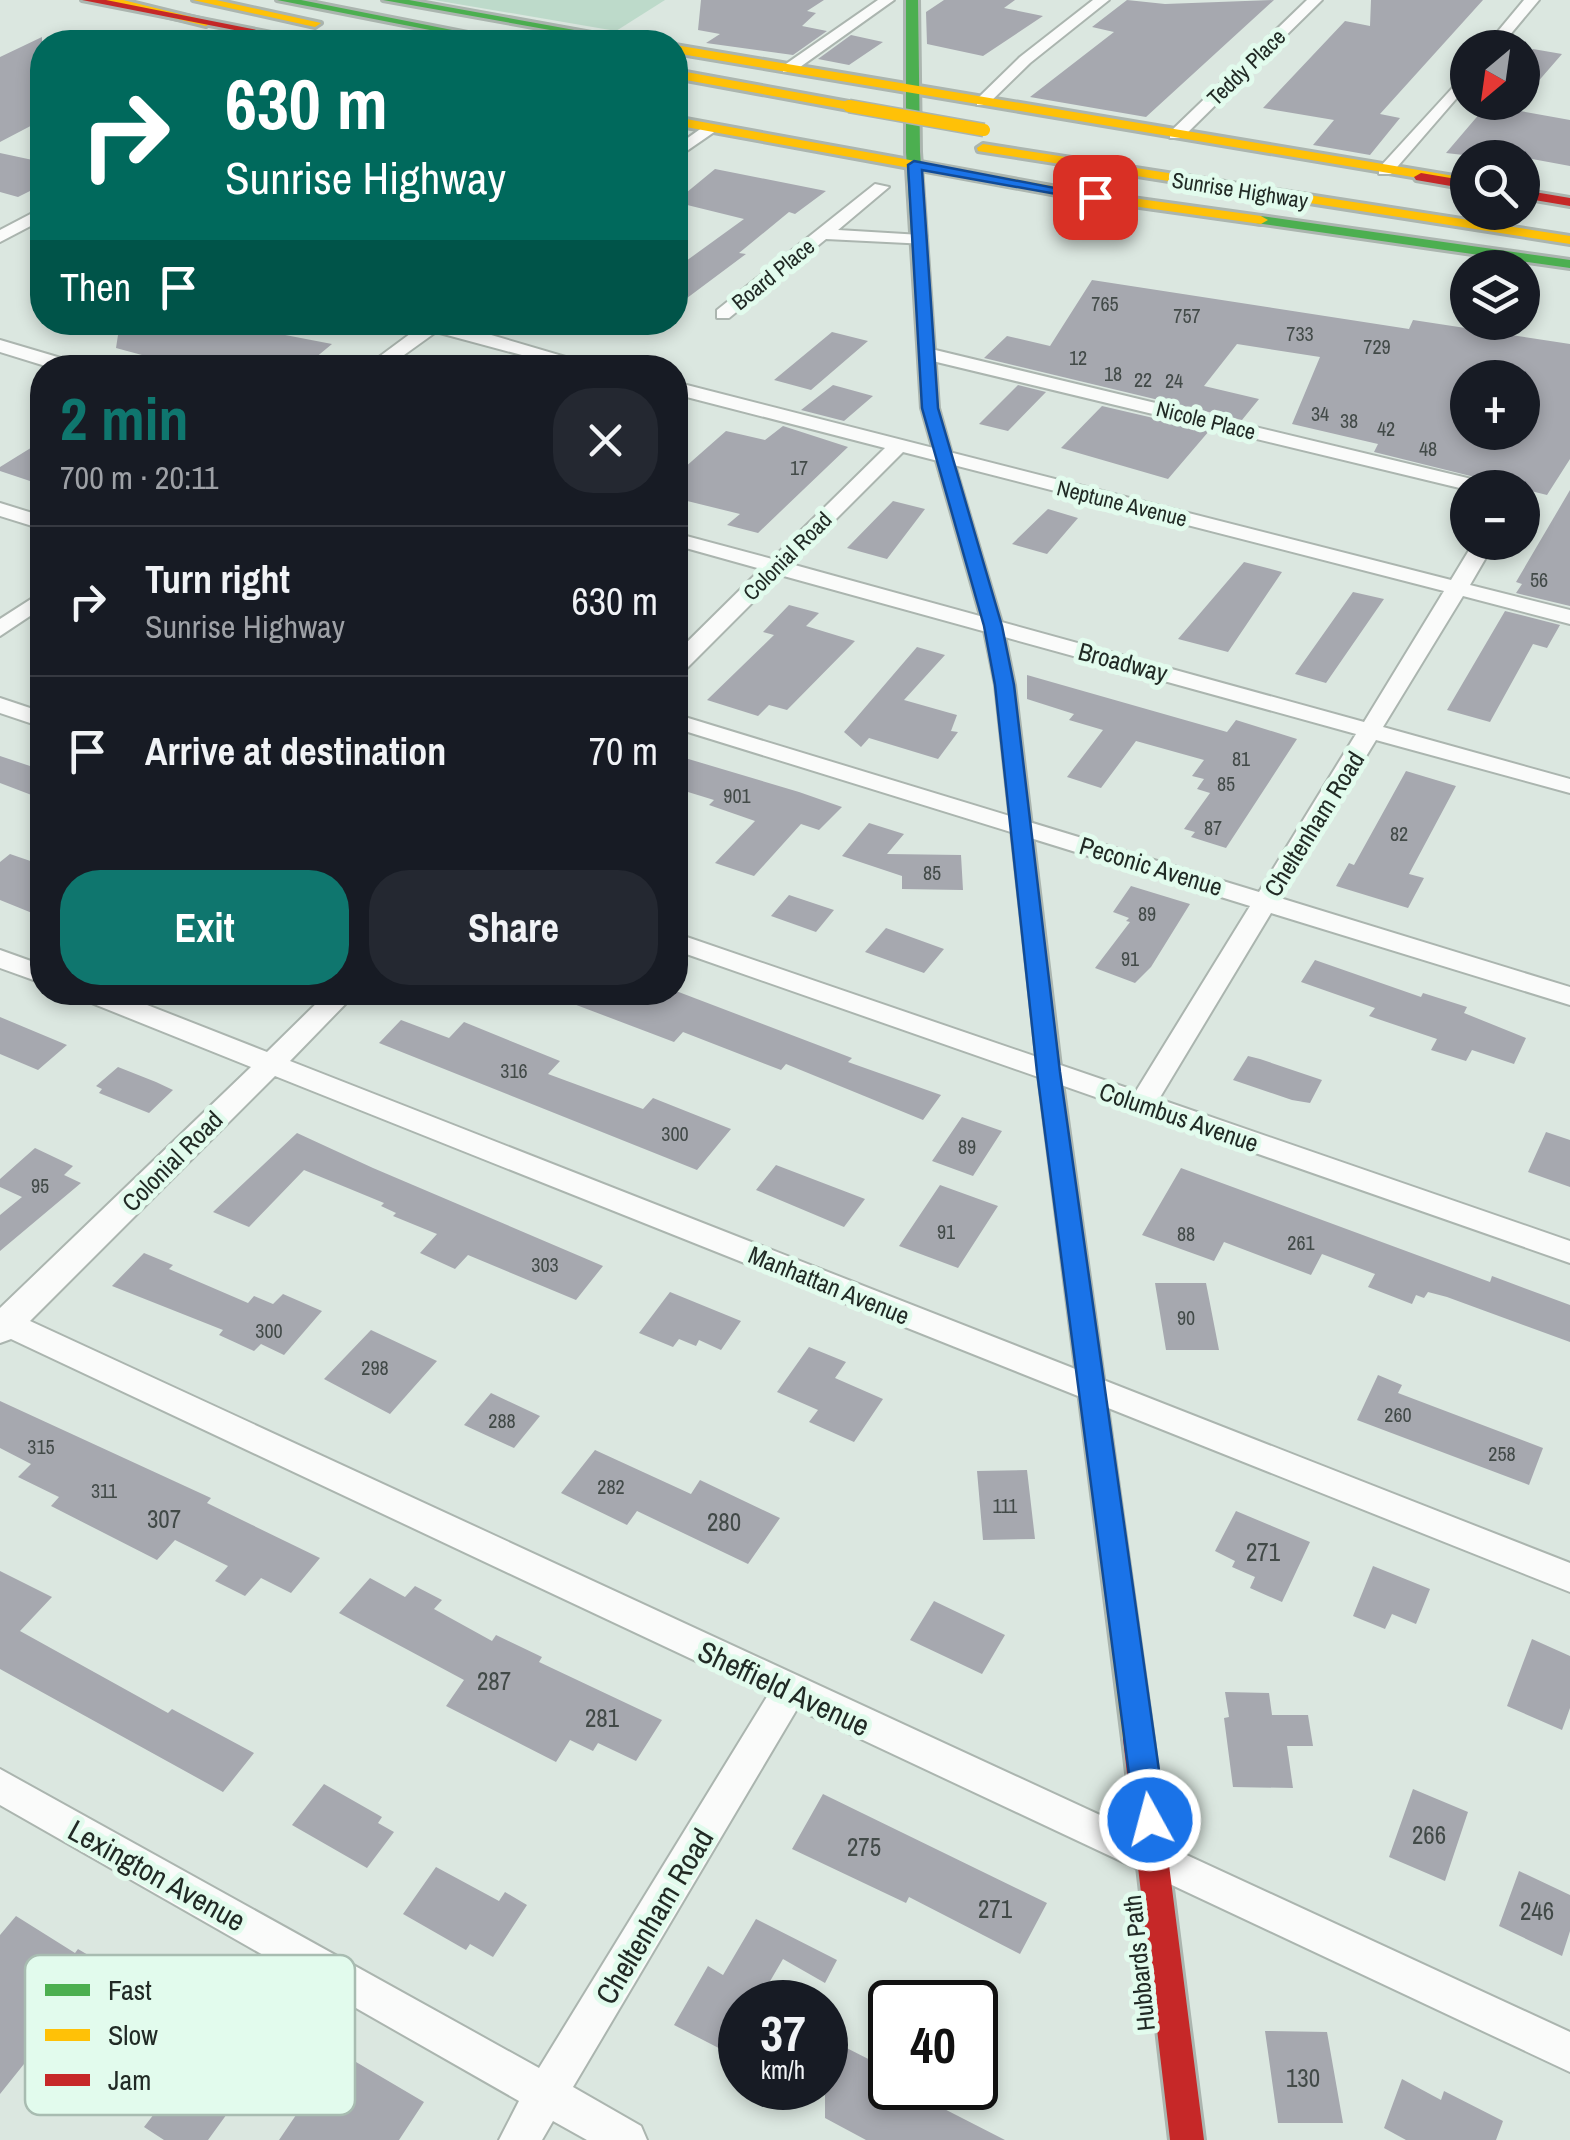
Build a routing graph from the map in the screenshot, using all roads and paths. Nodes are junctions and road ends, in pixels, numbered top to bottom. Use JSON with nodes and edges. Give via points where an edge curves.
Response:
{"nodes":[{"id":1,"x":88,"y":0,"type":"edge"},
{"id":2,"x":107,"y":0,"type":"edge"},
{"id":3,"x":283,"y":0,"type":"edge"},
{"id":4,"x":389,"y":0,"type":"edge"},
{"id":5,"x":887,"y":0,"type":"edge"},
{"id":6,"x":912,"y":0,"type":"edge"},
{"id":7,"x":1102,"y":0,"type":"edge"},
{"id":8,"x":1315,"y":0,"type":"edge"},
{"id":9,"x":1532,"y":0,"type":"edge"},
{"id":10,"x":203,"y":11,"type":"edge"},
{"id":11,"x":269,"y":30,"type":"edge"},
{"id":12,"x":335,"y":30,"type":"edge"},
{"id":13,"x":443,"y":30,"type":"edge"},
{"id":14,"x":564,"y":30,"type":"edge"},
{"id":15,"x":1506,"y":30,"type":"edge"},
{"id":16,"x":688,"y":52,"type":"edge"},
{"id":17,"x":788,"y":69,"type":"junction"},
{"id":18,"x":688,"y":77,"type":"edge"},
{"id":19,"x":913,"y":90,"type":"junction"},
{"id":20,"x":688,"y":94,"type":"edge"},
{"id":21,"x":1450,"y":95,"type":"edge"},
{"id":22,"x":982,"y":102,"type":"junction"},
{"id":23,"x":848,"y":115,"type":"junction"},
{"id":24,"x":688,"y":123,"type":"edge"},
{"id":25,"x":712,"y":128,"type":"junction"},
{"id":26,"x":1176,"y":135,"type":"junction"},
{"id":27,"x":984,"y":139,"type":"junction"},
{"id":28,"x":688,"y":145,"type":"edge"},
{"id":29,"x":914,"y":165,"type":"junction"},
{"id":30,"x":1385,"y":171,"type":"junction"},
{"id":31,"x":1450,"y":181,"type":"edge"},
{"id":32,"x":880,"y":187,"type":"dead end"},
{"id":33,"x":1540,"y":195,"type":"edge"},
{"id":34,"x":1570,"y":199,"type":"edge"},
{"id":35,"x":1450,"y":204,"type":"edge"},
{"id":36,"x":0,"y":215,"type":"edge"},
{"id":37,"x":1540,"y":216,"type":"edge"},
{"id":38,"x":30,"y":219,"type":"edge"},
{"id":39,"x":1570,"y":221,"type":"edge"},
{"id":40,"x":30,"y":223,"type":"edge"},
{"id":41,"x":1351,"y":233,"type":"junction"},
{"id":42,"x":822,"y":234,"type":"junction"},
{"id":43,"x":0,"y":237,"type":"edge"},
{"id":44,"x":921,"y":240,"type":"junction"},
{"id":45,"x":1570,"y":240,"type":"edge"},
{"id":46,"x":1570,"y":251,"type":"edge"},
{"id":47,"x":1570,"y":264,"type":"edge"},
{"id":48,"x":723,"y":314,"type":"dead end"},
{"id":49,"x":416,"y":335,"type":"edge"},
{"id":50,"x":471,"y":335,"type":"edge"},
{"id":51,"x":0,"y":346,"type":"edge"},
{"id":52,"x":927,"y":354,"type":"junction"},
{"id":53,"x":30,"y":355,"type":"edge"},
{"id":54,"x":390,"y":355,"type":"edge"},
{"id":55,"x":546,"y":355,"type":"edge"},
{"id":56,"x":688,"y":391,"type":"edge"},
{"id":57,"x":899,"y":445,"type":"junction"},
{"id":58,"x":946,"y":458,"type":"junction"},
{"id":59,"x":1450,"y":480,"type":"edge"},
{"id":60,"x":0,"y":509,"type":"edge"},
{"id":61,"x":30,"y":519,"type":"edge"},
{"id":62,"x":688,"y":543,"type":"edge"},
{"id":63,"x":1473,"y":560,"type":"edge"},
{"id":64,"x":776,"y":567,"type":"junction"},
{"id":65,"x":1456,"y":588,"type":"junction"},
{"id":66,"x":30,"y":607,"type":"edge"},
{"id":67,"x":1570,"y":617,"type":"edge"},
{"id":68,"x":993,"y":626,"type":"junction"},
{"id":69,"x":0,"y":628,"type":"edge"},
{"id":70,"x":688,"y":654,"type":"edge"},
{"id":71,"x":0,"y":705,"type":"edge"},
{"id":72,"x":30,"y":716,"type":"edge"},
{"id":73,"x":688,"y":725,"type":"edge"},
{"id":74,"x":1372,"y":731,"type":"junction"},
{"id":75,"x":1570,"y":786,"type":"edge"},
{"id":76,"x":1022,"y":826,"type":"junction"},
{"id":77,"x":1266,"y":902,"type":"junction"},
{"id":78,"x":688,"y":946,"type":"edge"},
{"id":79,"x":0,"y":958,"type":"edge"},
{"id":80,"x":30,"y":970,"type":"edge"},
{"id":81,"x":1570,"y":996,"type":"edge"},
{"id":82,"x":121,"y":1005,"type":"edge"},
{"id":83,"x":331,"y":1005,"type":"edge"},
{"id":84,"x":271,"y":1064,"type":"junction"},
{"id":85,"x":1049,"y":1072,"type":"junction"},
{"id":86,"x":1142,"y":1104,"type":"junction"},
{"id":87,"x":1570,"y":1252,"type":"edge"},
{"id":88,"x":2,"y":1325,"type":"edge"},
{"id":89,"x":1095,"y":1390,"type":"junction"},
{"id":90,"x":1570,"y":1578,"type":"edge"},
{"id":91,"x":789,"y":1691,"type":"junction"},
{"id":92,"x":0,"y":1786,"type":"edge"},
{"id":93,"x":1156,"y":1859,"type":"junction"},
{"id":94,"x":299,"y":1955,"type":"edge"},
{"id":95,"x":355,"y":1987,"type":"edge"},
{"id":96,"x":1570,"y":2052,"type":"edge"},
{"id":97,"x":546,"y":2095,"type":"junction"},
{"id":98,"x":519,"y":2140,"type":"edge"},
{"id":99,"x":627,"y":2140,"type":"edge"},
{"id":100,"x":1187,"y":2140,"type":"edge"}],
"edges":[{"from":1,"to":10,"type":"main road"},
{"from":2,"to":10,"type":"main road"},
{"from":3,"to":13,"type":"main road"},
{"from":4,"to":14,"type":"main road"},
{"from":5,"to":17,"type":"street"},
{"from":6,"to":19,"type":"main road","name":"Hubbards Path"},
{"from":7,"to":22,"type":"street"},
{"from":8,"to":26,"type":"street","name":"Teddy Place"},
{"from":9,"to":15,"type":"street"},
{"from":10,"to":11,"type":"main road"},
{"from":10,"to":12,"type":"main road"},
{"from":16,"to":17,"type":"main road","name":"Sunrise Highway"},
{"from":17,"to":19,"type":"main road","name":"Sunrise Highway"},
{"from":18,"to":23,"type":"main road","name":"Sunrise Highway"},
{"from":19,"to":22,"type":"main road","name":"Sunrise Highway"},
{"from":19,"to":29,"type":"main road","name":"Hubbards Path"},
{"from":20,"to":23,"type":"main road","name":"Sunrise Highway"},
{"from":21,"to":30,"type":"street"},
{"from":22,"to":26,"type":"main road","name":"Sunrise Highway"},
{"from":23,"to":27,"type":"main road","name":"Sunrise Highway"},
{"from":24,"to":25,"type":"main road","name":"Sunrise Highway"},
{"from":25,"to":28,"type":"street"},
{"from":25,"to":29,"type":"main road","name":"Sunrise Highway"},
{"from":26,"to":30,"type":"main road","name":"Sunrise Highway"},
{"from":27,"to":35,"type":"main road","name":"Sunrise Highway"},
{"from":27,"to":45,"type":"main road","name":"Sunrise Highway"},
{"from":29,"to":41,"type":"main road","name":"Sunrise Highway"},
{"from":29,"to":44,"type":"main road","name":"Hubbards Path"},
{"from":30,"to":31,"type":"main road","name":"Sunrise Highway"},
{"from":32,"to":42,"type":"street","name":"Board Place"},
{"from":33,"to":34,"type":"main road"},
{"from":36,"to":38,"type":"street"},
{"from":37,"to":39,"type":"main road"},
{"from":40,"to":43,"type":"street"},
{"from":41,"to":46,"type":"main road"},
{"from":41,"to":47,"type":"main road","name":"Sunrise Highway"},
{"from":42,"to":44,"type":"street","name":"Board Place"},
{"from":42,"to":48,"type":"street","name":"Board Place"},
{"from":44,"to":52,"type":"main road","name":"Hubbards Path"},
{"from":49,"to":54,"type":"street"},
{"from":50,"to":55,"type":"street"},
{"from":51,"to":53,"type":"street"},
{"from":52,"to":58,"type":"main road","name":"Hubbards Path","via":[[930,408]]},
{"from":52,"to":59,"type":"street","name":"Nicole Place"},
{"from":56,"to":57,"type":"street","name":"Neptune Avenue"},
{"from":57,"to":58,"type":"street","name":"Neptune Avenue"},
{"from":57,"to":64,"type":"street","name":"Colonial Road"},
{"from":58,"to":65,"type":"street","name":"Neptune Avenue"},
{"from":58,"to":68,"type":"main road","name":"Hubbards Path"},
{"from":60,"to":61,"type":"street"},
{"from":62,"to":64,"type":"street","name":"Broadway"},
{"from":63,"to":65,"type":"street","name":"Cheltenham Road"},
{"from":64,"to":68,"type":"street","name":"Broadway"},
{"from":64,"to":70,"type":"street","name":"Colonial Road"},
{"from":65,"to":67,"type":"street","name":"Neptune Avenue"},
{"from":65,"to":74,"type":"street","name":"Cheltenham Road"},
{"from":66,"to":69,"type":"street"},
{"from":68,"to":74,"type":"street","name":"Broadway"},
{"from":68,"to":76,"type":"main road","name":"Hubbards Path"},
{"from":71,"to":72,"type":"street"},
{"from":73,"to":76,"type":"street","name":"Peconic Avenue"},
{"from":74,"to":75,"type":"street","name":"Broadway"},
{"from":74,"to":77,"type":"street","name":"Cheltenham Road"},
{"from":76,"to":77,"type":"street","name":"Peconic Avenue"},
{"from":76,"to":85,"type":"main road","name":"Hubbards Path"},
{"from":77,"to":81,"type":"street","name":"Peconic Avenue"},
{"from":77,"to":86,"type":"street","name":"Cheltenham Road"},
{"from":78,"to":85,"type":"street","name":"Columbus Avenue"},
{"from":79,"to":80,"type":"street"},
{"from":82,"to":84,"type":"street","name":"Manhattan Avenue"},
{"from":83,"to":84,"type":"street","name":"Colonial Road"},
{"from":84,"to":88,"type":"street","name":"Colonial Road"},
{"from":84,"to":89,"type":"street","name":"Manhattan Avenue"},
{"from":85,"to":86,"type":"street","name":"Columbus Avenue"},
{"from":85,"to":89,"type":"main road","name":"Hubbards Path"},
{"from":86,"to":87,"type":"street","name":"Columbus Avenue"},
{"from":88,"to":91,"type":"street","name":"Sheffield Avenue"},
{"from":89,"to":90,"type":"street","name":"Manhattan Avenue"},
{"from":89,"to":93,"type":"main road","name":"Hubbards Path"},
{"from":91,"to":93,"type":"street","name":"Sheffield Avenue"},
{"from":91,"to":97,"type":"street","name":"Cheltenham Road"},
{"from":92,"to":94,"type":"street","name":"Lexington Avenue"},
{"from":93,"to":96,"type":"street","name":"Sheffield Avenue"},
{"from":93,"to":100,"type":"main road","name":"Hubbards Path"},
{"from":95,"to":97,"type":"street","name":"Lexington Avenue"},
{"from":97,"to":98,"type":"street","name":"Cheltenham Road"},
{"from":97,"to":99,"type":"street","name":"Lexington Avenue"}]}
